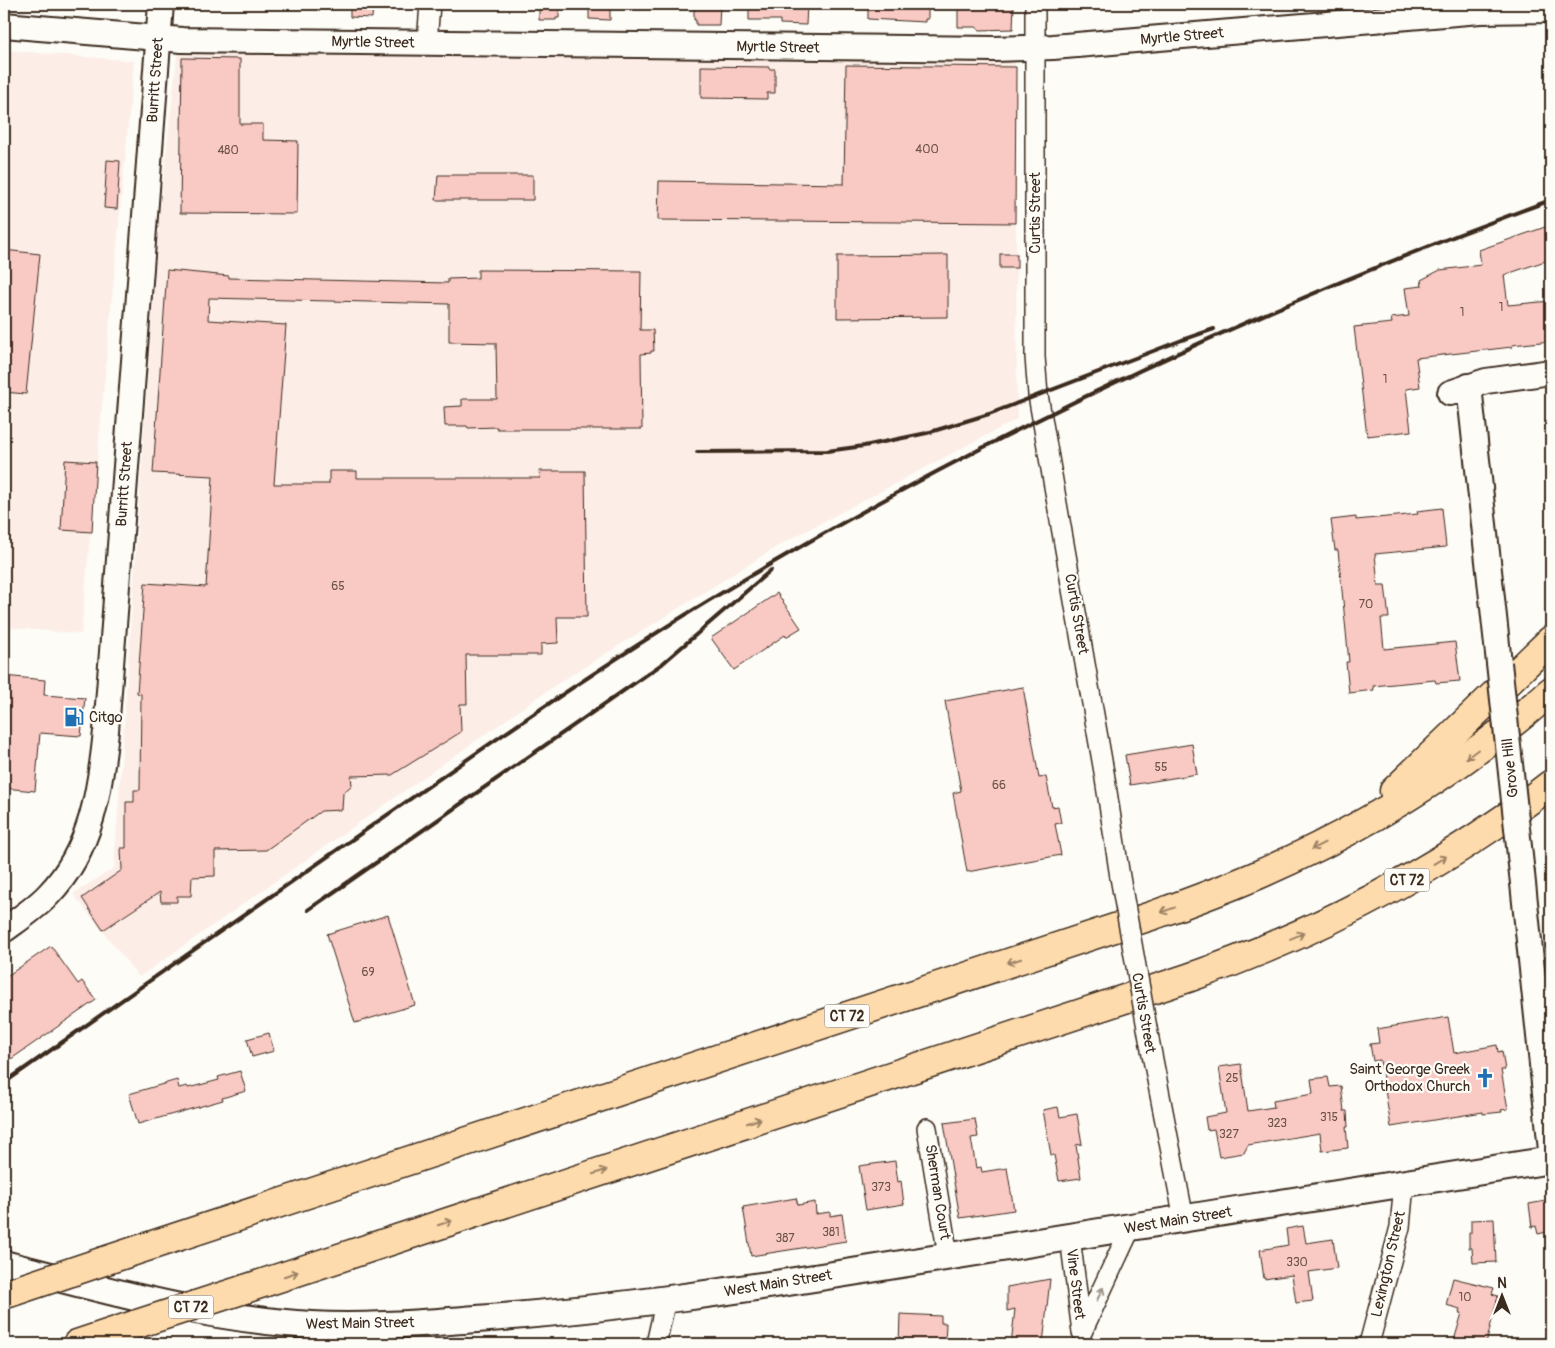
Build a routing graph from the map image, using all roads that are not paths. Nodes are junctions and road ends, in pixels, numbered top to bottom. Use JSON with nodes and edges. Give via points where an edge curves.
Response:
{"nodes":[{"id":1,"x":160,"y":4,"type":"edge"},
{"id":2,"x":430,"y":4,"type":"edge"},
{"id":3,"x":1035,"y":4,"type":"edge"},
{"id":4,"x":1425,"y":10,"type":"edge"},
{"id":5,"x":1551,"y":10,"type":"edge"},
{"id":6,"x":4,"y":25,"type":"edge"},
{"id":7,"x":158,"y":38,"type":"junction"},
{"id":8,"x":427,"y":43,"type":"junction"},
{"id":9,"x":1034,"y":48,"type":"junction"},
{"id":10,"x":1551,"y":372,"type":"edge"},
{"id":11,"x":1551,"y":640,"type":"edge"},
{"id":12,"x":1551,"y":691,"type":"edge"},
{"id":13,"x":1551,"y":784,"type":"edge"},
{"id":14,"x":1346,"y":832,"type":"junction"},
{"id":15,"x":4,"y":930,"type":"edge"},
{"id":16,"x":927,"y":1128,"type":"dead end"},
{"id":17,"x":1551,"y":1150,"type":"edge"},
{"id":18,"x":1551,"y":1160,"type":"edge"},
{"id":19,"x":1404,"y":1184,"type":"junction"},
{"id":20,"x":1184,"y":1219,"type":"junction"},
{"id":21,"x":1131,"y":1227,"type":"junction"},
{"id":22,"x":1070,"y":1237,"type":"junction"},
{"id":23,"x":948,"y":1256,"type":"junction"},
{"id":24,"x":4,"y":1264,"type":"edge"},
{"id":25,"x":5,"y":1294,"type":"edge"},
{"id":26,"x":666,"y":1299,"type":"junction"},
{"id":27,"x":376,"y":1335,"type":"edge"},
{"id":28,"x":1080,"y":1338,"type":"edge"},
{"id":29,"x":77,"y":1344,"type":"edge"},
{"id":30,"x":656,"y":1344,"type":"edge"},
{"id":31,"x":1369,"y":1344,"type":"edge"}],
"edges":[{"from":1,"to":7,"type":"street","name":"Burritt Street"},
{"from":2,"to":8,"type":"street"},
{"from":3,"to":9,"type":"street","name":"Curtis Street"},
{"from":4,"to":5,"type":"street","name":"Myrtle Street"},
{"from":4,"to":9,"type":"street","name":"Myrtle Street"},
{"from":6,"to":7,"type":"street","name":"Myrtle Street"},
{"from":7,"to":8,"type":"street","name":"Myrtle Street"},
{"from":7,"to":15,"type":"street","name":"Burritt Street","via":[[106,731],[99,785],[89,830],[71,866],[47,896]]},
{"from":8,"to":9,"type":"street","name":"Myrtle Street"},
{"from":9,"to":20,"type":"street","name":"Curtis Street","bridge":true,"via":[[1038,395],[1120,877]]},
{"from":10,"to":17,"type":"street","name":"Grove Hill","bridge":true,"via":[[1502,377],[1460,389],[1499,663]]},
{"from":11,"to":14,"type":"highway","via":[[1416,770]]},
{"from":12,"to":14,"type":"highway","number":"CT 72","one_way":true,"via":[[1458,764]]},
{"from":29,"to":13,"type":"highway","number":"CT 72","one_way":true,"bridge":true,"via":[[1252,955],[1325,924],[1386,893],[1472,840]]},
{"from":14,"to":25,"type":"highway","number":"CT 72","one_way":true,"bridge":true,"via":[[1259,875],[1154,914]]},
{"from":16,"to":23,"type":"street","name":"Sherman Court"},
{"from":18,"to":19,"type":"main road","name":"West Main Street"},
{"from":19,"to":20,"type":"main road","name":"West Main Street"},
{"from":19,"to":31,"type":"street","name":"Lexington Street","via":[[1400,1227]]},
{"from":20,"to":21,"type":"main road","name":"West Main Street"},
{"from":21,"to":22,"type":"main road","name":"West Main Street"},
{"from":28,"to":21,"type":"street","name":"Vine Street","one_way":true},
{"from":22,"to":23,"type":"main road","name":"West Main Street"},
{"from":22,"to":28,"type":"street","name":"Vine Street"},
{"from":23,"to":26,"type":"main road","name":"West Main Street"},
{"from":24,"to":27,"type":"main road","name":"West Main Street","via":[[139,1298],[232,1317]]},
{"from":26,"to":27,"type":"main road","name":"West Main Street"},
{"from":26,"to":30,"type":"street"}]}
